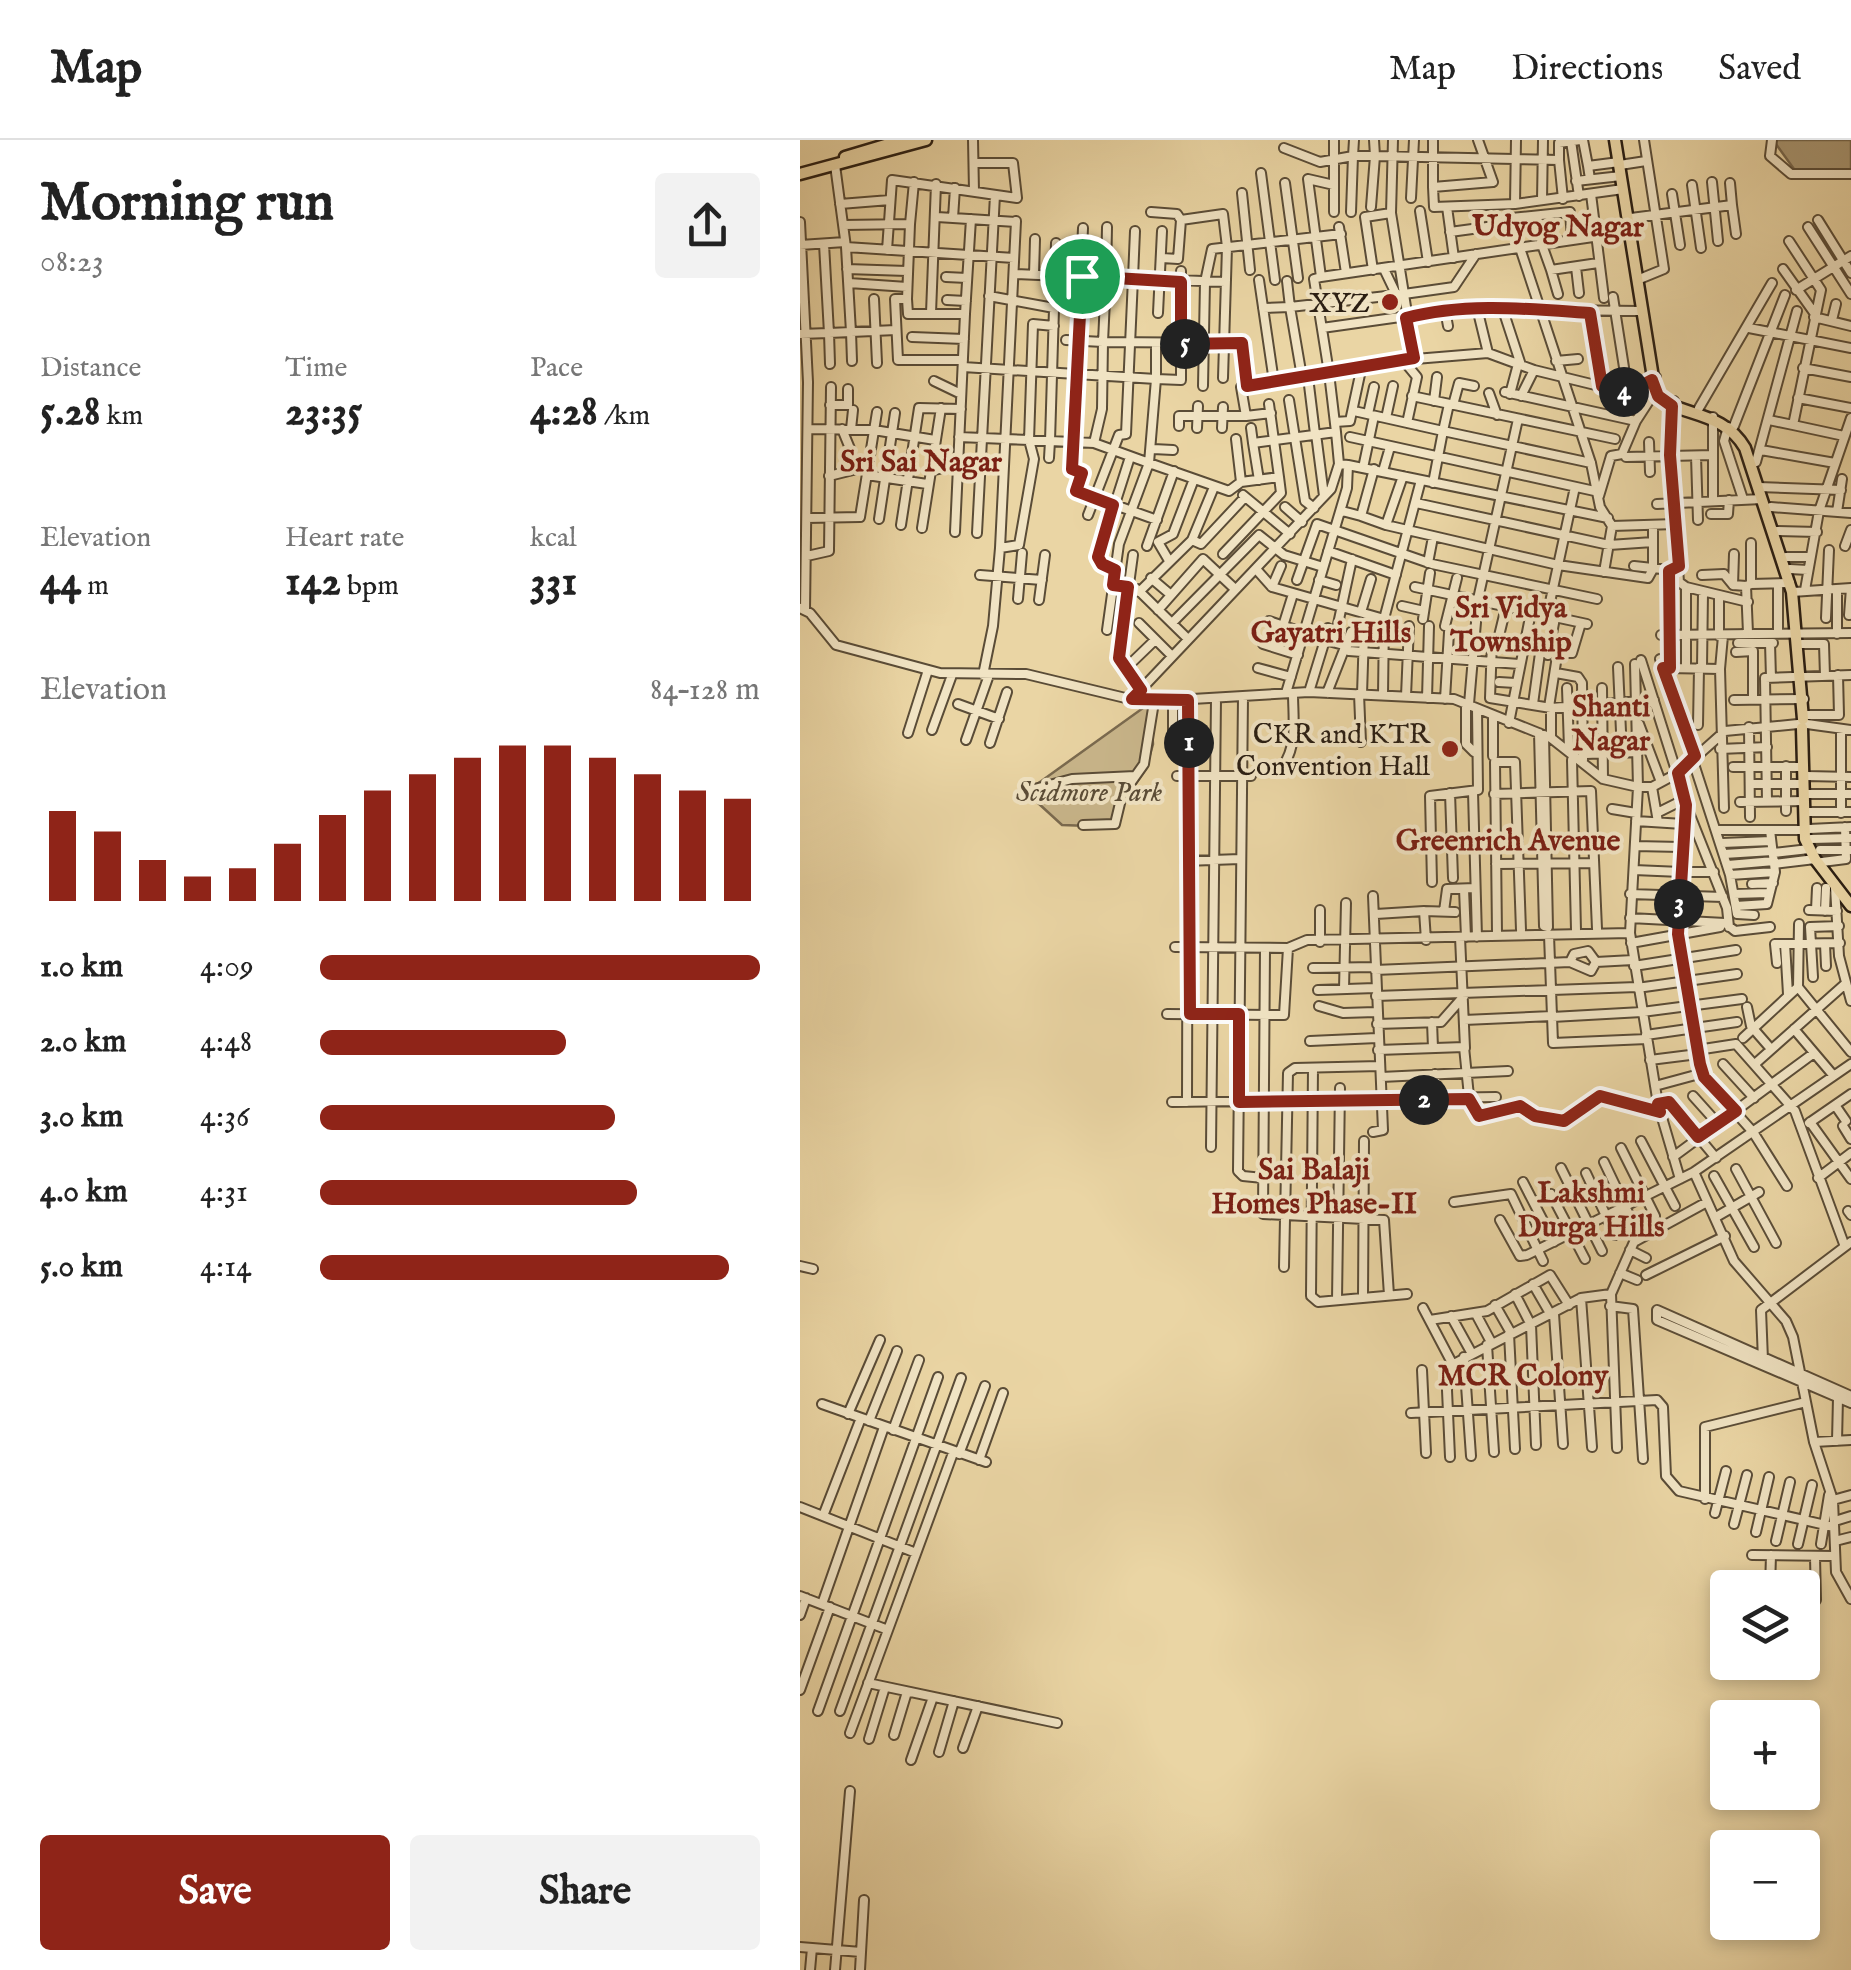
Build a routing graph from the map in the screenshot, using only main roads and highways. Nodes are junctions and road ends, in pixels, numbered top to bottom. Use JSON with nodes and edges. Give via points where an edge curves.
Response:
{"nodes":[{"id":1,"x":902,"y":140,"type":"edge"},
{"id":2,"x":926,"y":140,"type":"edge"},
{"id":3,"x":1616,"y":140,"type":"edge"},
{"id":4,"x":800,"y":171,"type":"edge"},
{"id":5,"x":1623,"y":189,"type":"junction"},
{"id":6,"x":1641,"y":294,"type":"junction"},
{"id":7,"x":1655,"y":383,"type":"junction"},
{"id":8,"x":1673,"y":404,"type":"junction"},
{"id":9,"x":1731,"y":426,"type":"junction"},
{"id":10,"x":1764,"y":494,"type":"junction"},
{"id":11,"x":1792,"y":588,"type":"junction"},
{"id":12,"x":1813,"y":845,"type":"junction"},
{"id":13,"x":1850,"y":898,"type":"edge"}],
"edges":[{"from":1,"to":4,"type":"main road"},
{"from":2,"to":4,"type":"main road"},
{"from":3,"to":5,"type":"main road"},
{"from":5,"to":6,"type":"main road"},
{"from":5,"to":6,"type":"main road"},
{"from":6,"to":7,"type":"main road"},
{"from":6,"to":7,"type":"main road"},
{"from":7,"to":8,"type":"main road"},
{"from":8,"to":9,"type":"main road"},
{"from":8,"to":9,"type":"main road","via":[[1699,408]]},
{"from":9,"to":10,"type":"main road"},
{"from":9,"to":10,"type":"main road","via":[[1758,456]]},
{"from":10,"to":11,"type":"main road"},
{"from":10,"to":11,"type":"main road"},
{"from":11,"to":12,"type":"main road"},
{"from":12,"to":13,"type":"main road"},
{"from":12,"to":13,"type":"main road","via":[[1826,888]]}]}
